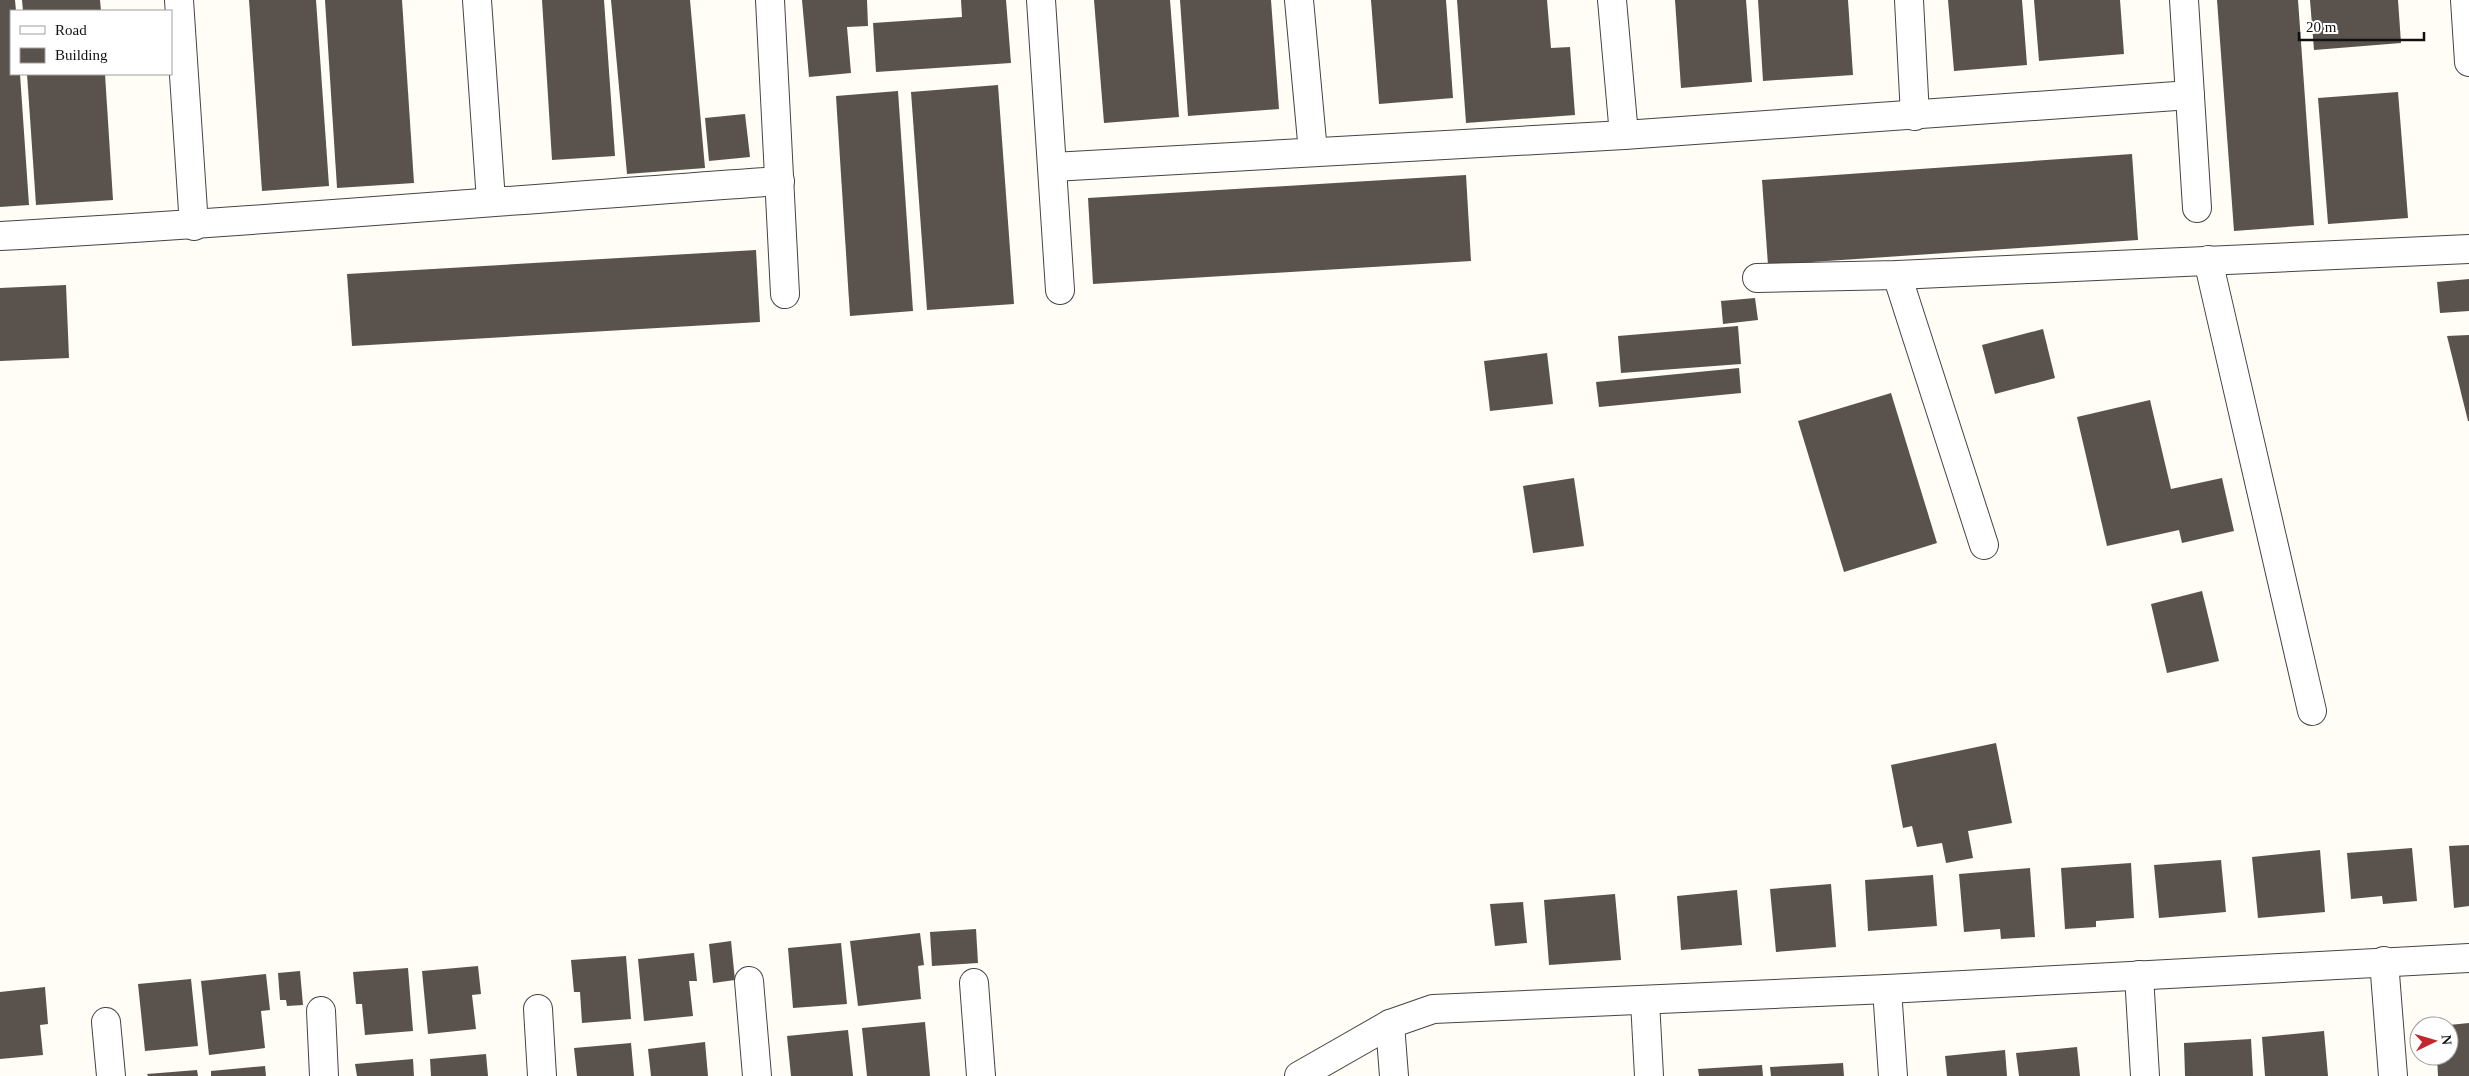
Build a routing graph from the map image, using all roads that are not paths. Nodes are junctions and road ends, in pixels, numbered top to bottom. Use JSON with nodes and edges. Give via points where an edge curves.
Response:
{"nodes":[{"id":1,"x":179,"y":0,"type":"edge"},
{"id":2,"x":478,"y":0,"type":"edge"},
{"id":3,"x":770,"y":0,"type":"edge"},
{"id":4,"x":1041,"y":0,"type":"edge"},
{"id":5,"x":1299,"y":0,"type":"edge"},
{"id":6,"x":1612,"y":0,"type":"edge"},
{"id":7,"x":1909,"y":0,"type":"edge"},
{"id":8,"x":2184,"y":0,"type":"edge"},
{"id":9,"x":2465,"y":0,"type":"edge"},
{"id":10,"x":2469,"y":62,"type":"edge"},
{"id":11,"x":2190,"y":95,"type":"junction"},
{"id":12,"x":1915,"y":116,"type":"junction"},
{"id":13,"x":1624,"y":135,"type":"junction"},
{"id":14,"x":1313,"y":152,"type":"junction"},
{"id":15,"x":1053,"y":167,"type":"junction"},
{"id":16,"x":780,"y":181,"type":"junction"},
{"id":17,"x":490,"y":201,"type":"junction"},
{"id":18,"x":2197,"y":208,"type":"dead end"},
{"id":19,"x":194,"y":226,"type":"junction"},
{"id":20,"x":0,"y":236,"type":"edge"},
{"id":21,"x":2469,"y":249,"type":"edge"},
{"id":22,"x":2208,"y":260,"type":"junction"},
{"id":23,"x":1896,"y":274,"type":"junction"},
{"id":24,"x":1757,"y":278,"type":"dead end"},
{"id":25,"x":1060,"y":290,"type":"dead end"},
{"id":26,"x":785,"y":294,"type":"dead end"},
{"id":27,"x":1984,"y":546,"type":"dead end"},
{"id":28,"x":2312,"y":711,"type":"dead end"},
{"id":29,"x":2469,"y":958,"type":"edge"},
{"id":30,"x":2384,"y":962,"type":"junction"},
{"id":31,"x":2139,"y":975,"type":"junction"},
{"id":32,"x":749,"y":981,"type":"dead end"},
{"id":33,"x":974,"y":983,"type":"dead end"},
{"id":34,"x":1887,"y":989,"type":"junction"},
{"id":35,"x":1645,"y":1001,"type":"junction"},
{"id":36,"x":538,"y":1010,"type":"dead end"},
{"id":37,"x":321,"y":1011,"type":"dead end"},
{"id":38,"x":106,"y":1022,"type":"dead end"},
{"id":39,"x":1390,"y":1024,"type":"junction"},
{"id":40,"x":110,"y":1076,"type":"edge"},
{"id":41,"x":324,"y":1076,"type":"edge"},
{"id":42,"x":542,"y":1076,"type":"edge"},
{"id":43,"x":757,"y":1076,"type":"edge"},
{"id":44,"x":982,"y":1076,"type":"edge"},
{"id":45,"x":1299,"y":1076,"type":"edge"},
{"id":46,"x":1394,"y":1076,"type":"edge"},
{"id":47,"x":1649,"y":1076,"type":"edge"},
{"id":48,"x":1893,"y":1076,"type":"edge"},
{"id":49,"x":2145,"y":1076,"type":"edge"},
{"id":50,"x":2393,"y":1076,"type":"edge"}],
"edges":[{"from":1,"to":19,"type":"street"},
{"from":2,"to":17,"type":"street"},
{"from":3,"to":16,"type":"street"},
{"from":4,"to":15,"type":"street"},
{"from":5,"to":14,"type":"street"},
{"from":6,"to":13,"type":"street"},
{"from":7,"to":12,"type":"street"},
{"from":8,"to":11,"type":"street"},
{"from":9,"to":10,"type":"street"},
{"from":11,"to":12,"type":"street"},
{"from":11,"to":18,"type":"street"},
{"from":12,"to":13,"type":"street"},
{"from":13,"to":14,"type":"street"},
{"from":14,"to":15,"type":"street"},
{"from":15,"to":25,"type":"street"},
{"from":16,"to":17,"type":"street"},
{"from":16,"to":26,"type":"street"},
{"from":17,"to":19,"type":"street"},
{"from":19,"to":20,"type":"street"},
{"from":21,"to":22,"type":"street"},
{"from":22,"to":23,"type":"street"},
{"from":22,"to":28,"type":"street"},
{"from":23,"to":24,"type":"street"},
{"from":23,"to":27,"type":"street"},
{"from":29,"to":30,"type":"street"},
{"from":30,"to":31,"type":"street"},
{"from":30,"to":50,"type":"street"},
{"from":31,"to":34,"type":"street"},
{"from":31,"to":49,"type":"street"},
{"from":32,"to":43,"type":"street"},
{"from":33,"to":44,"type":"street"},
{"from":34,"to":35,"type":"street"},
{"from":34,"to":48,"type":"street"},
{"from":35,"to":39,"type":"street","via":[[1434,1009]]},
{"from":35,"to":47,"type":"street"},
{"from":36,"to":42,"type":"street"},
{"from":37,"to":41,"type":"street"},
{"from":38,"to":40,"type":"street"},
{"from":39,"to":45,"type":"street"},
{"from":39,"to":46,"type":"street"}]}
